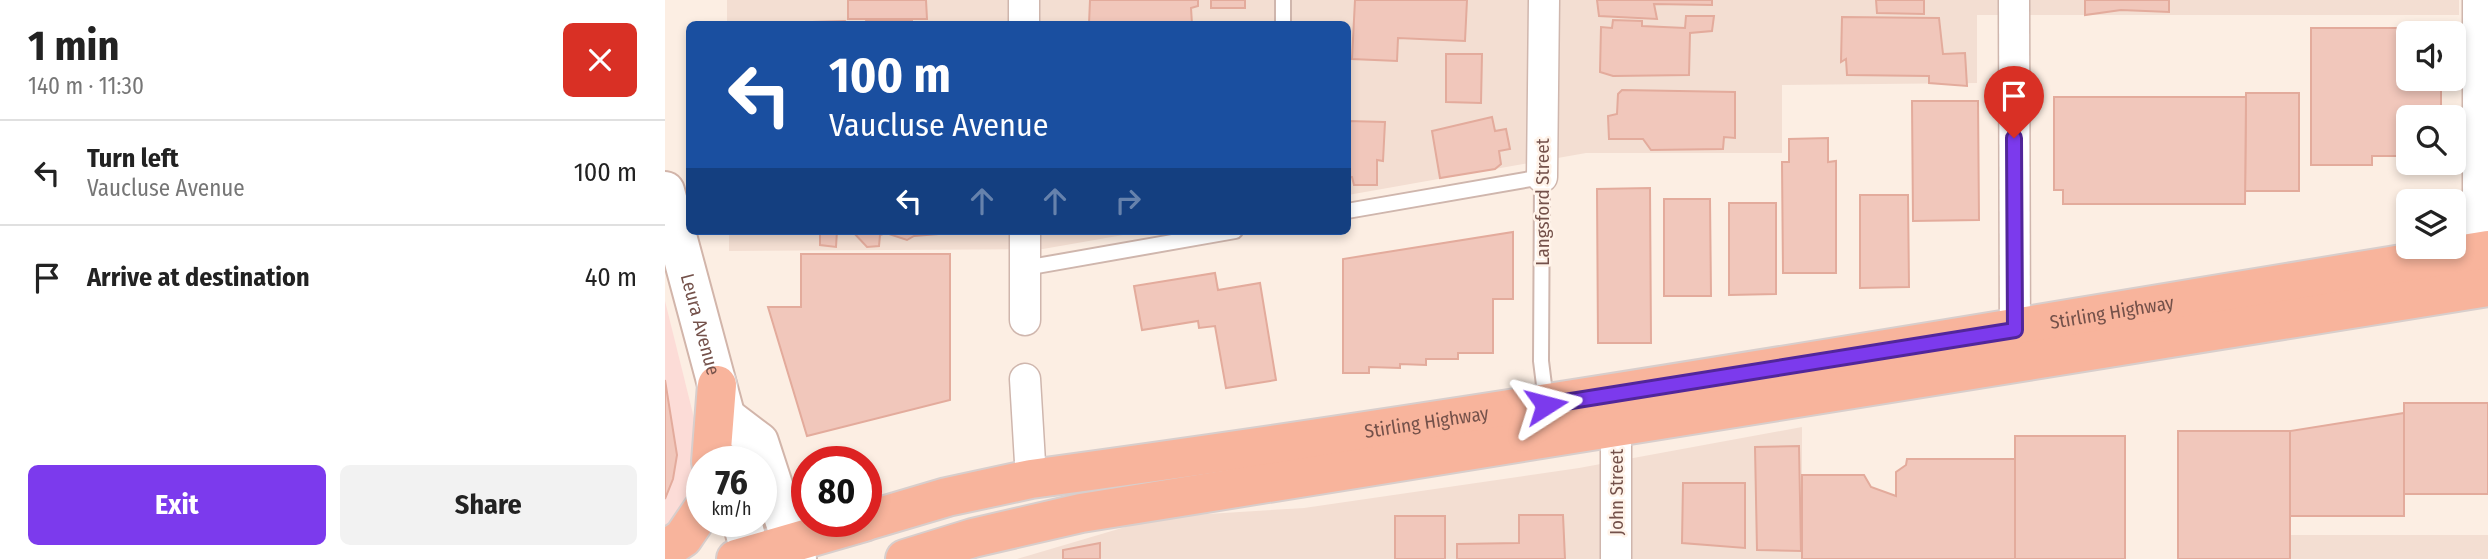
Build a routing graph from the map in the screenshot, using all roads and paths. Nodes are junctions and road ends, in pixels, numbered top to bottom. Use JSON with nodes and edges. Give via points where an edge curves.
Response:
{"nodes":[{"id":1,"x":1024,"y":0,"type":"edge"},
{"id":2,"x":1283,"y":0,"type":"edge"},
{"id":3,"x":1544,"y":0,"type":"edge"},
{"id":4,"x":2014,"y":0,"type":"edge"},
{"id":5,"x":2478,"y":0,"type":"edge"},
{"id":6,"x":1024,"y":21,"type":"edge"},
{"id":7,"x":1283,"y":21,"type":"edge"},
{"id":8,"x":1542,"y":177,"type":"junction"},
{"id":9,"x":665,"y":191,"type":"edge"},
{"id":10,"x":1351,"y":210,"type":"edge"},
{"id":11,"x":1025,"y":235,"type":"edge"},
{"id":12,"x":1212,"y":235,"type":"edge"},
{"id":13,"x":1025,"y":268,"type":"junction"},
{"id":14,"x":2485,"y":269,"type":"edge"},
{"id":15,"x":1025,"y":320,"type":"dead end"},
{"id":16,"x":2015,"y":347,"type":"junction"},
{"id":17,"x":1025,"y":379,"type":"dead end"},
{"id":18,"x":721,"y":401,"type":"junction"},
{"id":19,"x":1546,"y":405,"type":"junction"},
{"id":20,"x":1616,"y":425,"type":"junction"},
{"id":21,"x":714,"y":446,"type":"edge"},
{"id":22,"x":725,"y":446,"type":"edge"},
{"id":23,"x":1031,"y":479,"type":"junction"},
{"id":24,"x":882,"y":516,"type":"edge"},
{"id":25,"x":686,"y":534,"type":"edge"},
{"id":26,"x":828,"y":537,"type":"edge"},
{"id":27,"x":745,"y":548,"type":"edge"},
{"id":28,"x":665,"y":550,"type":"edge"},
{"id":29,"x":795,"y":551,"type":"edge"},
{"id":30,"x":905,"y":559,"type":"edge"},
{"id":31,"x":1616,"y":559,"type":"edge"}],
"edges":[{"from":1,"to":6,"type":"street"},
{"from":2,"to":7,"type":"lane"},
{"from":3,"to":8,"type":"street","name":"Langsford Street"},
{"from":4,"to":16,"type":"street"},
{"from":5,"to":14,"type":"street"},
{"from":8,"to":10,"type":"lane"},
{"from":8,"to":19,"type":"lane","name":"Langsford Street","via":[[1541,362]]},
{"from":9,"to":18,"type":"main road","name":"Leura Avenue"},
{"from":11,"to":13,"type":"street"},
{"from":12,"to":13,"type":"lane"},
{"from":13,"to":15,"type":"street"},
{"from":14,"to":16,"type":"highway","name":"Stirling Highway"},
{"from":16,"to":19,"type":"highway","name":"Stirling Highway"},
{"from":16,"to":20,"type":"highway","name":"Stirling Highway"},
{"from":17,"to":23,"type":"street"},
{"from":18,"to":21,"type":"highway"},
{"from":18,"to":22,"type":"main road","name":"Leura Avenue"},
{"from":18,"to":29,"type":"main road","via":[[759,442]]},
{"from":19,"to":23,"type":"highway","name":"Stirling Highway"},
{"from":20,"to":30,"type":"highway","name":"Stirling Highway","via":[[1081,513]]},
{"from":20,"to":31,"type":"street","name":"John Street"},
{"from":23,"to":24,"type":"highway","name":"Stirling Highway"},
{"from":25,"to":28,"type":"highway"},
{"from":26,"to":29,"type":"highway","name":"Stirling Highway"},
{"from":27,"to":29,"type":"highway","name":"Stirling Highway"}]}
